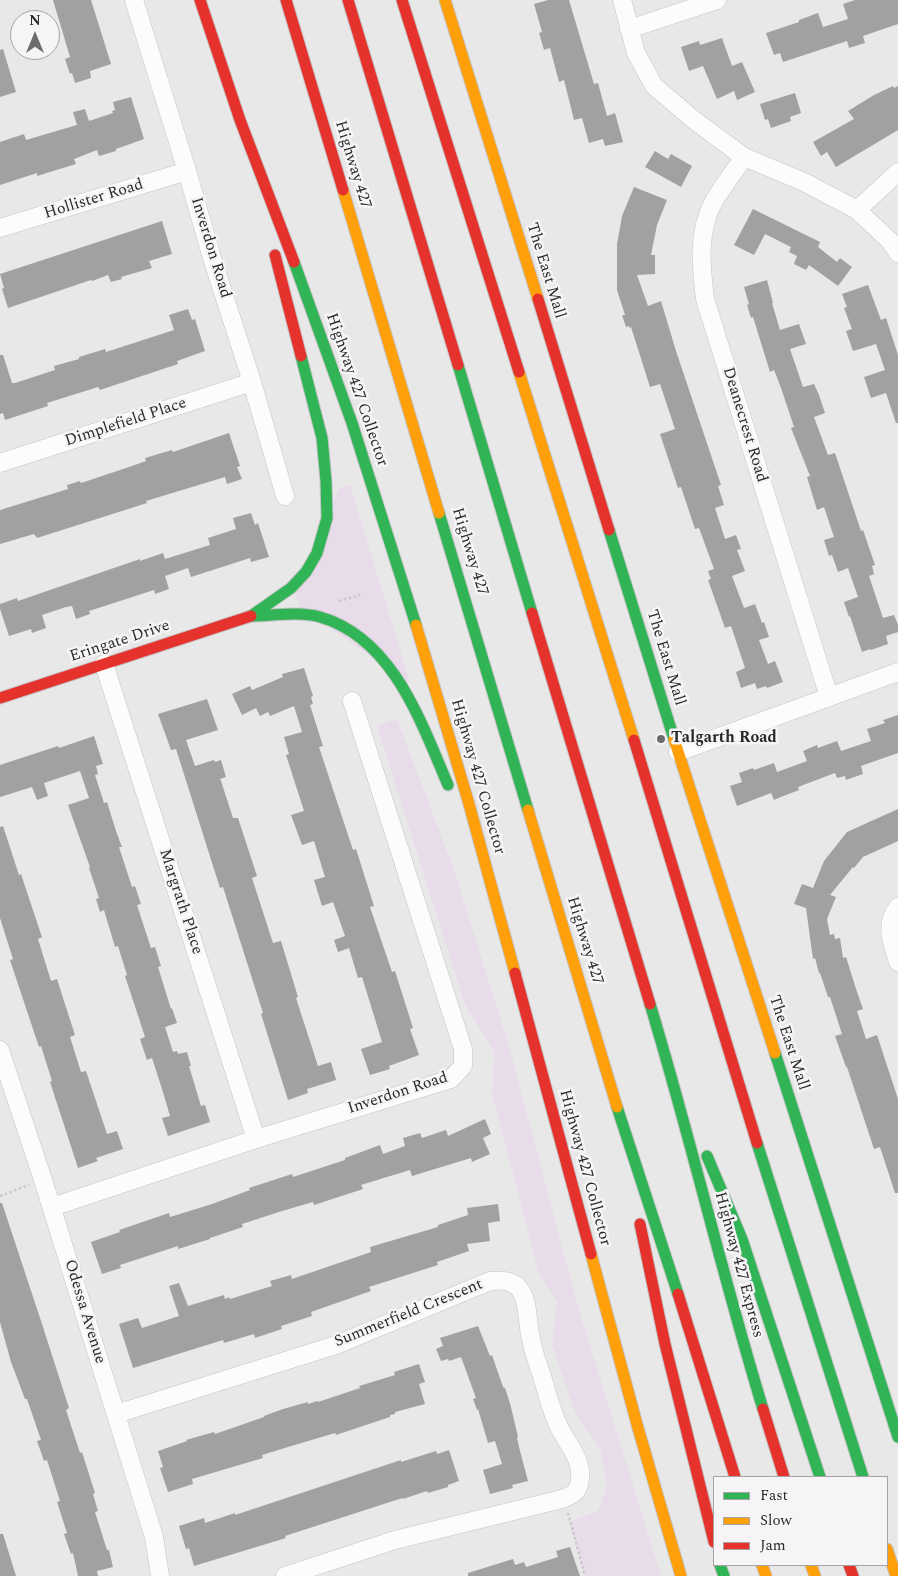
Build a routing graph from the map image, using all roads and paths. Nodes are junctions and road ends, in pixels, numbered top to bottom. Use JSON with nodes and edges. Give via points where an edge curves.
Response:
{"nodes":[{"id":1,"x":134,"y":0,"type":"edge"},
{"id":2,"x":200,"y":0,"type":"edge"},
{"id":3,"x":286,"y":0,"type":"edge"},
{"id":4,"x":348,"y":0,"type":"edge"},
{"id":5,"x":402,"y":0,"type":"edge"},
{"id":6,"x":445,"y":0,"type":"edge"},
{"id":7,"x":622,"y":0,"type":"edge"},
{"id":8,"x":717,"y":0,"type":"edge"},
{"id":9,"x":629,"y":28,"type":"junction"},
{"id":10,"x":240,"y":120,"type":"junction"},
{"id":11,"x":744,"y":157,"type":"junction"},
{"id":12,"x":187,"y":171,"type":"junction"},
{"id":13,"x":898,"y":172,"type":"edge"},
{"id":14,"x":857,"y":210,"type":"junction"},
{"id":15,"x":265,"y":216,"type":"dead end"},
{"id":16,"x":0,"y":228,"type":"edge"},
{"id":17,"x":272,"y":245,"type":"dead end"},
{"id":18,"x":898,"y":253,"type":"edge"},
{"id":19,"x":252,"y":382,"type":"junction"},
{"id":20,"x":0,"y":463,"type":"edge"},
{"id":21,"x":286,"y":496,"type":"dead end"},
{"id":22,"x":251,"y":616,"type":"junction"},
{"id":23,"x":104,"y":664,"type":"junction"},
{"id":24,"x":898,"y":672,"type":"edge"},
{"id":25,"x":829,"y":697,"type":"junction"},
{"id":26,"x":0,"y":698,"type":"edge"},
{"id":27,"x":352,"y":701,"type":"dead end"},
{"id":28,"x":678,"y":752,"type":"junction"},
{"id":29,"x":450,"y":792,"type":"dead end"},
{"id":30,"x":464,"y":828,"type":"dead end"},
{"id":31,"x":898,"y":907,"type":"edge"},
{"id":32,"x":507,"y":945,"type":"junction"},
{"id":33,"x":898,"y":962,"type":"edge"},
{"id":34,"x":0,"y":1050,"type":"edge"},
{"id":35,"x":667,"y":1060,"type":"junction"},
{"id":36,"x":619,"y":1114,"type":"junction"},
{"id":37,"x":256,"y":1139,"type":"junction"},
{"id":38,"x":43,"y":1180,"type":"junction"},
{"id":39,"x":0,"y":1196,"type":"edge"},
{"id":40,"x":52,"y":1207,"type":"junction"},
{"id":41,"x":116,"y":1414,"type":"junction"},
{"id":42,"x":898,"y":1437,"type":"edge"},
{"id":43,"x":735,"y":1476,"type":"edge"},
{"id":44,"x":784,"y":1476,"type":"edge"},
{"id":45,"x":820,"y":1476,"type":"edge"},
{"id":46,"x":863,"y":1476,"type":"edge"},
{"id":47,"x":568,"y":1511,"type":"dead end"},
{"id":48,"x":713,"y":1538,"type":"edge"},
{"id":49,"x":888,"y":1553,"type":"edge"},
{"id":50,"x":160,"y":1576,"type":"edge"},
{"id":51,"x":285,"y":1576,"type":"edge"},
{"id":52,"x":585,"y":1576,"type":"edge"},
{"id":53,"x":681,"y":1576,"type":"edge"},
{"id":54,"x":896,"y":1576,"type":"edge"}],
"edges":[{"from":1,"to":12,"type":"street","name":"Inverdon Road"},
{"from":2,"to":10,"type":"main road","name":"Highway 427 Collector"},
{"from":3,"to":36,"type":"main road","name":"Highway 427"},
{"from":4,"to":35,"type":"main road"},
{"from":5,"to":46,"type":"main road"},
{"from":6,"to":28,"type":"main road","name":"The East Mall"},
{"from":7,"to":9,"type":"street"},
{"from":8,"to":9,"type":"street"},
{"from":9,"to":11,"type":"street","via":[[636,53],[654,86]]},
{"from":10,"to":15,"type":"main road"},
{"from":10,"to":32,"type":"main road","name":"Highway 427 Collector","via":[[352,423],[389,536]]},
{"from":11,"to":14,"type":"street","via":[[804,182]]},
{"from":11,"to":25,"type":"street","name":"Deanecrest Road","via":[[713,202],[704,226],[700,259],[705,299]]},
{"from":12,"to":16,"type":"street","name":"Hollister Road"},
{"from":12,"to":19,"type":"street","name":"Inverdon Road"},
{"from":13,"to":14,"type":"street"},
{"from":14,"to":18,"type":"street"},
{"from":17,"to":22,"type":"main road","via":[[322,438],[327,518],[317,553],[306,572],[292,588]]},
{"from":19,"to":20,"type":"street","name":"Dimplefield Place"},
{"from":19,"to":21,"type":"street","name":"Inverdon Road"},
{"from":22,"to":23,"type":"main road","name":"Eringate Drive"},
{"from":22,"to":29,"type":"main road","via":[[319,617],[338,623],[377,652],[406,695]]},
{"from":23,"to":26,"type":"main road","name":"Eringate Drive"},
{"from":23,"to":37,"type":"street","name":"Margrath Place"},
{"from":24,"to":25,"type":"street"},
{"from":25,"to":28,"type":"street"},
{"from":27,"to":37,"type":"street","name":"Inverdon Road","via":[[462,1049],[463,1066],[451,1079]]},
{"from":28,"to":42,"type":"main road","name":"The East Mall"},
{"from":30,"to":32,"type":"main road"},
{"from":31,"to":33,"type":"street","via":[[889,928]]},
{"from":32,"to":53,"type":"main road","name":"Highway 427 Collector"},
{"from":34,"to":38,"type":"street","name":"Odessa Avenue"},
{"from":35,"to":44,"type":"main road","name":"Highway 427 Express","via":[[741,1338]]},
{"from":35,"to":45,"type":"main road","via":[[742,1239]]},
{"from":36,"to":43,"type":"main road"},
{"from":36,"to":48,"type":"main road","via":[[651,1284]]},
{"from":37,"to":40,"type":"street","name":"Inverdon Road"},
{"from":38,"to":39,"type":"path"},
{"from":38,"to":40,"type":"street","name":"Odessa Avenue"},
{"from":40,"to":41,"type":"street","name":"Odessa Avenue"},
{"from":41,"to":50,"type":"street","name":"Odessa Avenue","via":[[154,1537]]},
{"from":41,"to":51,"type":"street","name":"Summerfield Crescent","via":[[336,1344],[490,1281],[514,1283],[525,1300],[531,1340],[556,1420],[579,1466],[578,1489],[572,1496],[395,1540]]},
{"from":47,"to":52,"type":"path"},
{"from":49,"to":54,"type":"main road"}]}
